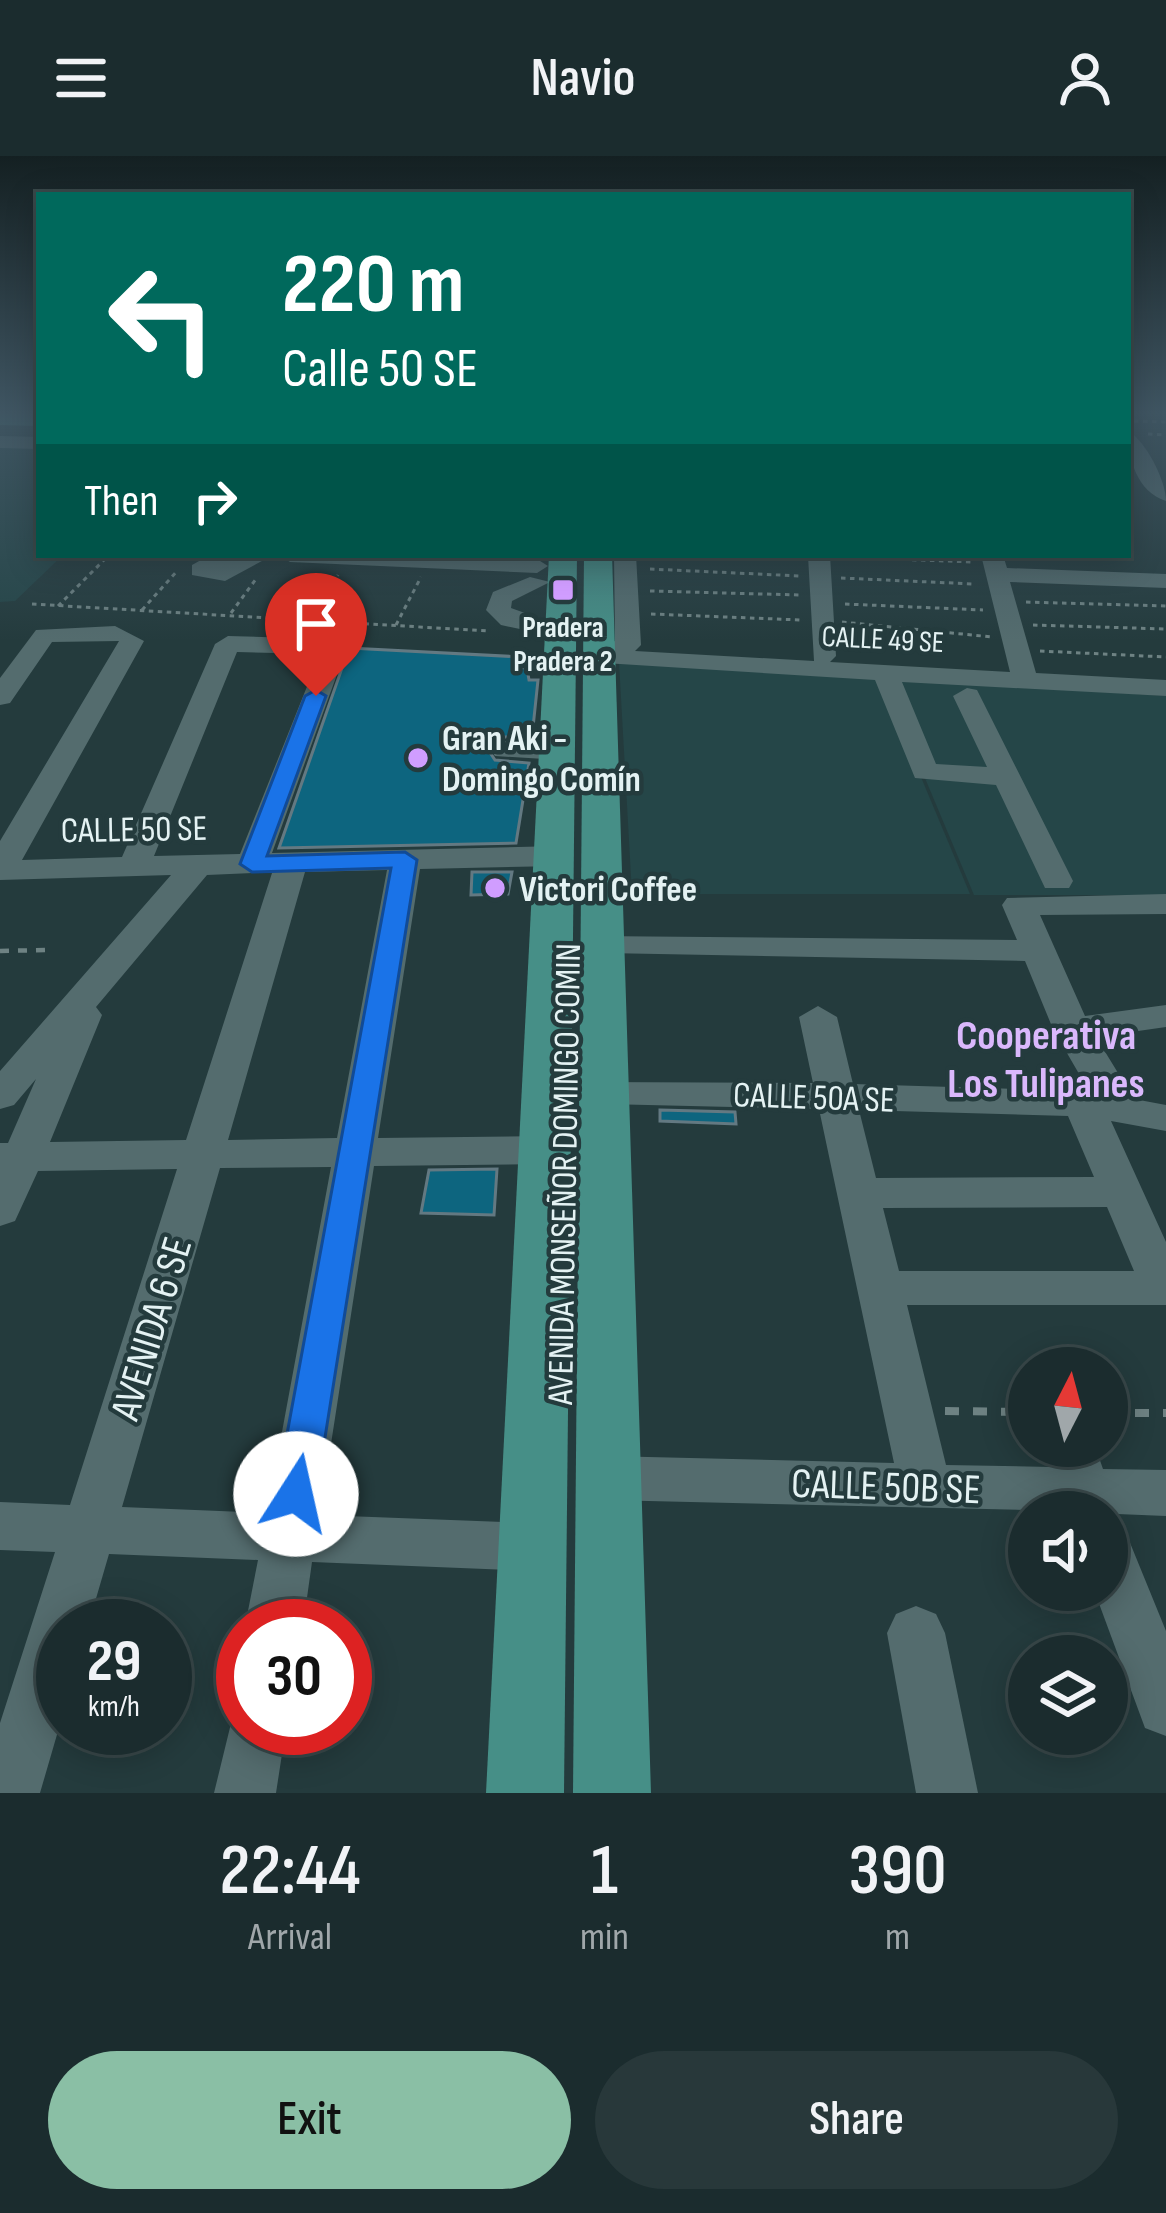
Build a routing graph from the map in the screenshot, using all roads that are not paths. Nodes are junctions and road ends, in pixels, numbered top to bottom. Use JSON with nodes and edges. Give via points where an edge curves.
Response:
{"nodes":[{"id":1,"x":370,"y":558,"type":"edge"},
{"id":2,"x":588,"y":558,"type":"edge"},
{"id":3,"x":597,"y":558,"type":"edge"},
{"id":4,"x":625,"y":558,"type":"edge"},
{"id":5,"x":819,"y":558,"type":"edge"},
{"id":6,"x":550,"y":562,"type":"edge"},
{"id":7,"x":993,"y":564,"type":"edge"},
{"id":8,"x":1166,"y":581,"type":"edge"},
{"id":9,"x":568,"y":641,"type":"junction"},
{"id":10,"x":823,"y":656,"type":"dead end"},
{"id":11,"x":885,"y":672,"type":"junction"},
{"id":12,"x":1025,"y":680,"type":"junction"},
{"id":13,"x":1166,"y":688,"type":"edge"},
{"id":14,"x":967,"y":696,"type":"dead end"},
{"id":15,"x":0,"y":698,"type":"edge"},
{"id":16,"x":505,"y":750,"type":"dead end"},
{"id":17,"x":561,"y":751,"type":"junction"},
{"id":18,"x":1002,"y":777,"type":"junction"},
{"id":19,"x":392,"y":853,"type":"junction"},
{"id":20,"x":558,"y":856,"type":"junction"},
{"id":21,"x":272,"y":864,"type":"junction"},
{"id":22,"x":198,"y":865,"type":"junction"},
{"id":23,"x":134,"y":866,"type":"junction"},
{"id":24,"x":0,"y":869,"type":"edge"},
{"id":25,"x":1057,"y":880,"type":"dead end"},
{"id":26,"x":1166,"y":904,"type":"edge"},
{"id":27,"x":604,"y":943,"type":"junction"},
{"id":28,"x":1039,"y":951,"type":"junction"},
{"id":29,"x":98,"y":978,"type":"junction"},
{"id":30,"x":1166,"y":1016,"type":"edge"},
{"id":31,"x":818,"y":1017,"type":"dead end"},
{"id":32,"x":1072,"y":1029,"type":"junction"},
{"id":33,"x":605,"y":1091,"type":"junction"},
{"id":34,"x":0,"y":1096,"type":"edge"},
{"id":35,"x":840,"y":1096,"type":"junction"},
{"id":36,"x":1100,"y":1105,"type":"junction"},
{"id":37,"x":1166,"y":1118,"type":"edge"},
{"id":38,"x":548,"y":1150,"type":"junction"},
{"id":39,"x":355,"y":1152,"type":"junction"},
{"id":40,"x":203,"y":1154,"type":"junction"},
{"id":41,"x":12,"y":1157,"type":"edge"},
{"id":42,"x":1121,"y":1192,"type":"junction"},
{"id":43,"x":861,"y":1193,"type":"junction"},
{"id":44,"x":0,"y":1210,"type":"edge"},
{"id":45,"x":882,"y":1288,"type":"junction"},
{"id":46,"x":1165,"y":1288,"type":"edge"},
{"id":47,"x":606,"y":1478,"type":"junction"},
{"id":48,"x":1082,"y":1483,"type":"edge"},
{"id":49,"x":925,"y":1486,"type":"junction"},
{"id":50,"x":1166,"y":1493,"type":"edge"},
{"id":51,"x":0,"y":1526,"type":"edge"},
{"id":52,"x":89,"y":1530,"type":"junction"},
{"id":53,"x":289,"y":1537,"type":"junction"},
{"id":54,"x":532,"y":1547,"type":"junction"},
{"id":55,"x":279,"y":1599,"type":"edge"},
{"id":56,"x":1128,"y":1606,"type":"edge"},
{"id":57,"x":916,"y":1633,"type":"dead end"},
{"id":58,"x":1166,"y":1707,"type":"edge"},
{"id":59,"x":251,"y":1755,"type":"edge"},
{"id":60,"x":9,"y":1793,"type":"edge"},
{"id":61,"x":245,"y":1793,"type":"edge"},
{"id":62,"x":525,"y":1793,"type":"edge"},
{"id":63,"x":550,"y":1793,"type":"edge"},
{"id":64,"x":587,"y":1793,"type":"edge"},
{"id":65,"x":612,"y":1793,"type":"edge"},
{"id":66,"x":947,"y":1793,"type":"edge"}],
"edges":[{"from":1,"to":6,"type":"street"},
{"from":2,"to":64,"type":"street","name":"AVENIDA MONSEÑOR DOMINGO COMIN"},
{"from":3,"to":9,"type":"main road","name":"AVENIDA MONSEÑOR DOMINGO COMIN"},
{"from":4,"to":9,"type":"street","via":[[628,645]]},
{"from":5,"to":10,"type":"street"},
{"from":6,"to":9,"type":"main road","name":"AVENIDA MONSEÑOR DOMINGO COMIN"},
{"from":6,"to":63,"type":"street","name":"AVENIDA MONSEÑOR DOMINGO COMIN"},
{"from":7,"to":8,"type":"street"},
{"from":7,"to":12,"type":"street"},
{"from":9,"to":11,"type":"street","name":"CALLE 49 SE"},
{"from":9,"to":17,"type":"main road","name":"AVENIDA MONSEÑOR DOMINGO COMIN"},
{"from":9,"to":27,"type":"main road","name":"AVENIDA MONSEÑOR DOMINGO COMIN"},
{"from":11,"to":12,"type":"street","name":"CALLE 49 SE"},
{"from":11,"to":18,"type":"street","via":[[925,772]]},
{"from":12,"to":13,"type":"street","name":"CALLE 49 SE"},
{"from":14,"to":18,"type":"street"},
{"from":15,"to":24,"type":"street","via":[[44,635],[123,638]]},
{"from":16,"to":17,"type":"street"},
{"from":17,"to":20,"type":"main road","name":"AVENIDA MONSEÑOR DOMINGO COMIN"},
{"from":18,"to":25,"type":"street"},
{"from":19,"to":20,"type":"street","name":"CALLE 50 SE"},
{"from":19,"to":21,"type":"street","name":"CALLE 50 SE"},
{"from":19,"to":39,"type":"street"},
{"from":20,"to":38,"type":"main road","name":"AVENIDA MONSEÑOR DOMINGO COMIN"},
{"from":21,"to":22,"type":"street","name":"CALLE 50 SE"},
{"from":21,"to":23,"type":"street","name":"AVENIDA 6 SE","via":[[329,653],[228,644]]},
{"from":21,"to":40,"type":"street","name":"AVENIDA 6 SE"},
{"from":22,"to":23,"type":"street","name":"CALLE 50 SE"},
{"from":22,"to":29,"type":"street"},
{"from":23,"to":24,"type":"street","name":"CALLE 50 SE"},
{"from":26,"to":28,"type":"street","via":[[1019,905]]},
{"from":27,"to":28,"type":"street"},
{"from":27,"to":33,"type":"main road","name":"AVENIDA MONSEÑOR DOMINGO COMIN"},
{"from":28,"to":32,"type":"street"},
{"from":29,"to":34,"type":"street"},
{"from":29,"to":41,"type":"street"},
{"from":30,"to":32,"type":"street"},
{"from":31,"to":35,"type":"street"},
{"from":32,"to":36,"type":"street"},
{"from":33,"to":35,"type":"street","name":"CALLE 50A SE"},
{"from":33,"to":47,"type":"main road","name":"AVENIDA MONSEÑOR DOMINGO COMIN"},
{"from":35,"to":36,"type":"street","name":"CALLE 50A SE"},
{"from":35,"to":43,"type":"street"},
{"from":36,"to":37,"type":"street","name":"CALLE 50A SE"},
{"from":36,"to":42,"type":"street"},
{"from":38,"to":39,"type":"street"},
{"from":38,"to":54,"type":"main road","name":"AVENIDA MONSEÑOR DOMINGO COMIN"},
{"from":39,"to":40,"type":"street"},
{"from":39,"to":53,"type":"street"},
{"from":40,"to":41,"type":"street"},
{"from":40,"to":52,"type":"street","name":"AVENIDA 6 SE"},
{"from":41,"to":44,"type":"street"},
{"from":42,"to":43,"type":"street"},
{"from":42,"to":46,"type":"street"},
{"from":43,"to":45,"type":"street"},
{"from":45,"to":46,"type":"street"},
{"from":45,"to":49,"type":"street"},
{"from":47,"to":49,"type":"street","name":"CALLE 50B SE"},
{"from":47,"to":65,"type":"main road","name":"AVENIDA MONSEÑOR DOMINGO COMIN"},
{"from":48,"to":49,"type":"street","name":"CALLE 50B SE"},
{"from":48,"to":50,"type":"street","name":"CALLE 50B SE"},
{"from":51,"to":52,"type":"street"},
{"from":52,"to":53,"type":"street"},
{"from":52,"to":60,"type":"street","name":"AVENIDA 6 SE"},
{"from":53,"to":54,"type":"street"},
{"from":53,"to":55,"type":"street"},
{"from":54,"to":62,"type":"main road","name":"AVENIDA MONSEÑOR DOMINGO COMIN"},
{"from":56,"to":58,"type":"street"},
{"from":57,"to":66,"type":"street"},
{"from":59,"to":61,"type":"street"}]}
